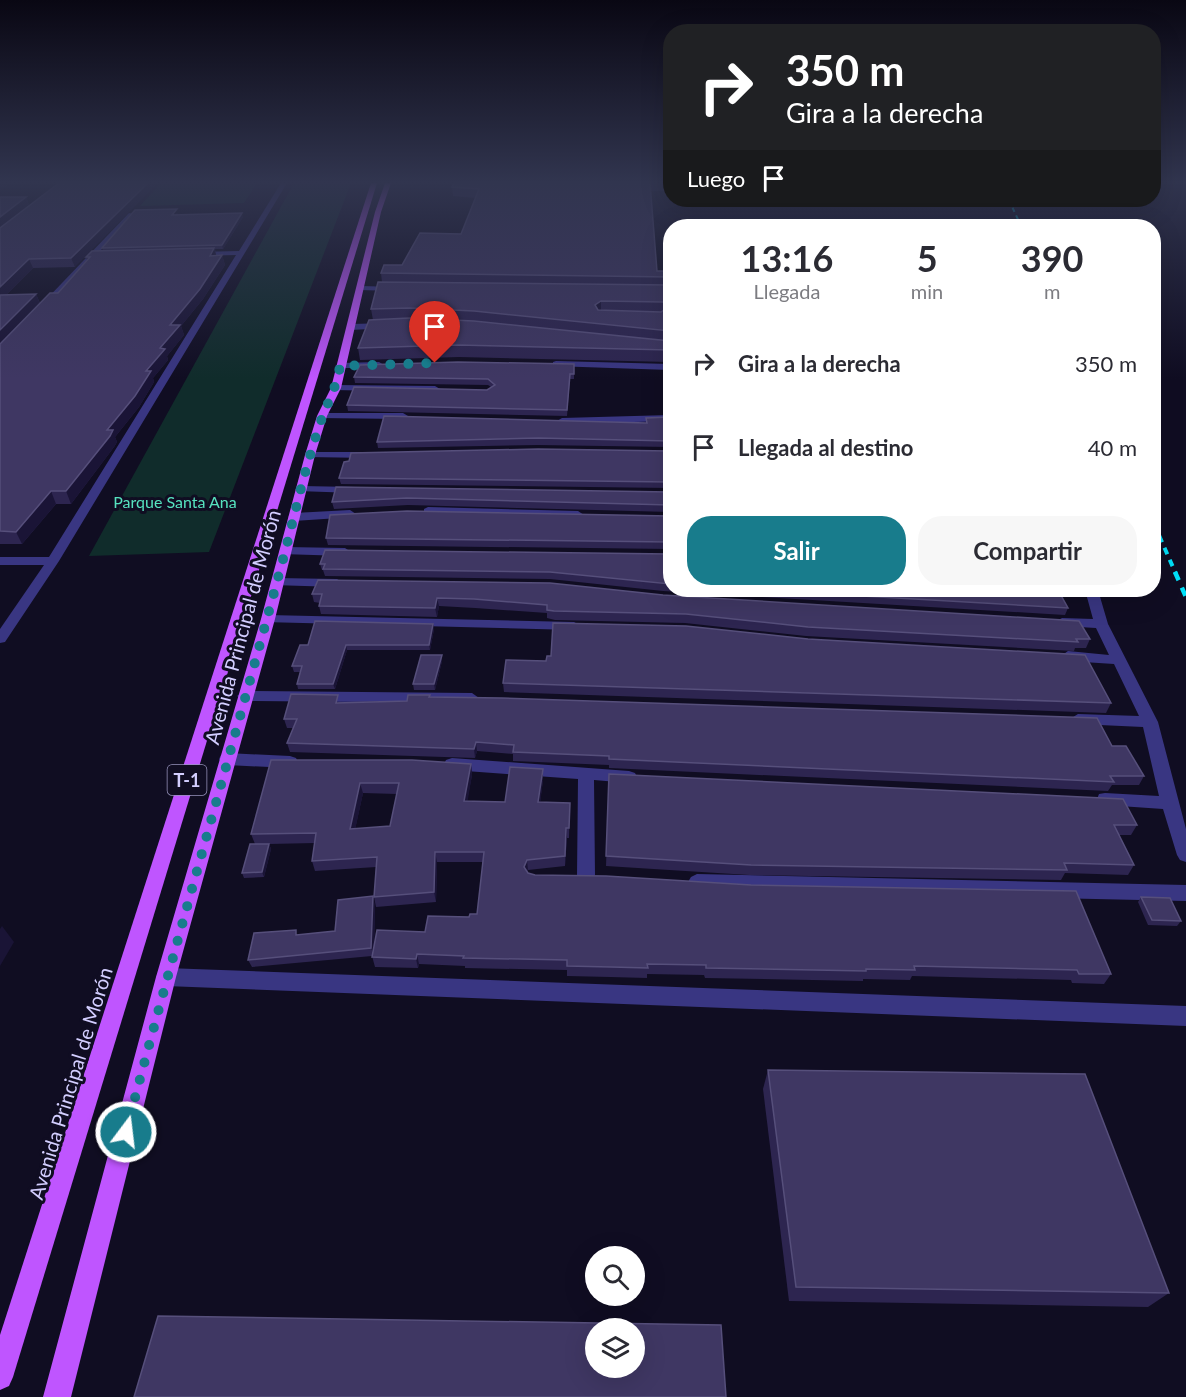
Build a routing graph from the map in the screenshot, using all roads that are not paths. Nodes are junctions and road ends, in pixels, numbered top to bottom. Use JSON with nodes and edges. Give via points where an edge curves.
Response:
{"nodes":[{"id":1,"x":98,"y":248,"type":"edge"},
{"id":2,"x":245,"y":248,"type":"edge"},
{"id":3,"x":355,"y":248,"type":"edge"},
{"id":4,"x":370,"y":248,"type":"edge"},
{"id":5,"x":242,"y":253,"type":"junction"},
{"id":6,"x":184,"y":254,"type":"edge"},
{"id":7,"x":91,"y":256,"type":"junction"},
{"id":8,"x":103,"y":256,"type":"edge"},
{"id":9,"x":361,"y":288,"type":"junction"},
{"id":10,"x":406,"y":289,"type":"edge"},
{"id":11,"x":38,"y":313,"type":"edge"},
{"id":12,"x":401,"y":325,"type":"edge"},
{"id":13,"x":351,"y":327,"type":"junction"},
{"id":14,"x":387,"y":364,"type":"edge"},
{"id":15,"x":540,"y":364,"type":"edge"},
{"id":16,"x":340,"y":366,"type":"junction"},
{"id":17,"x":663,"y":367,"type":"edge"},
{"id":18,"x":336,"y":388,"type":"junction"},
{"id":19,"x":443,"y":389,"type":"edge"},
{"id":20,"x":322,"y":416,"type":"junction"},
{"id":21,"x":412,"y":417,"type":"edge"},
{"id":22,"x":663,"y":418,"type":"edge"},
{"id":23,"x":551,"y":420,"type":"edge"},
{"id":24,"x":377,"y":454,"type":"edge"},
{"id":25,"x":310,"y":455,"type":"junction"},
{"id":26,"x":301,"y":489,"type":"junction"},
{"id":27,"x":371,"y":490,"type":"edge"},
{"id":28,"x":419,"y":511,"type":"edge"},
{"id":29,"x":362,"y":513,"type":"edge"},
{"id":30,"x":589,"y":515,"type":"edge"},
{"id":31,"x":294,"y":517,"type":"junction"},
{"id":32,"x":285,"y":551,"type":"junction"},
{"id":33,"x":356,"y":552,"type":"edge"},
{"id":34,"x":0,"y":561,"type":"edge"},
{"id":35,"x":53,"y":561,"type":"junction"},
{"id":36,"x":277,"y":582,"type":"junction"},
{"id":37,"x":348,"y":583,"type":"edge"},
{"id":38,"x":1093,"y":597,"type":"edge"},
{"id":39,"x":268,"y":619,"type":"junction"},
{"id":40,"x":1042,"y":621,"type":"edge"},
{"id":41,"x":1101,"y":624,"type":"junction"},
{"id":42,"x":584,"y":627,"type":"edge"},
{"id":43,"x":0,"y":639,"type":"edge"},
{"id":44,"x":1048,"y":655,"type":"edge"},
{"id":45,"x":1119,"y":660,"type":"junction"},
{"id":46,"x":244,"y":696,"type":"junction"},
{"id":47,"x":485,"y":699,"type":"edge"},
{"id":48,"x":1067,"y":719,"type":"edge"},
{"id":49,"x":1150,"y":722,"type":"junction"},
{"id":50,"x":227,"y":759,"type":"junction"},
{"id":51,"x":311,"y":762,"type":"edge"},
{"id":52,"x":436,"y":764,"type":"edge"},
{"id":53,"x":586,"y":774,"type":"junction"},
{"id":54,"x":646,"y":777,"type":"edge"},
{"id":55,"x":1086,"y":798,"type":"edge"},
{"id":56,"x":1169,"y":802,"type":"junction"},
{"id":57,"x":1186,"y":855,"type":"edge"},
{"id":58,"x":586,"y":875,"type":"junction"},
{"id":59,"x":566,"y":876,"type":"edge"},
{"id":60,"x":609,"y":877,"type":"edge"},
{"id":61,"x":679,"y":881,"type":"edge"},
{"id":62,"x":1186,"y":893,"type":"edge"},
{"id":63,"x":166,"y":977,"type":"junction"},
{"id":64,"x":1186,"y":1016,"type":"edge"},
{"id":65,"x":0,"y":1377,"type":"edge"},
{"id":66,"x":57,"y":1397,"type":"edge"}],
"edges":[{"from":1,"to":7,"type":"street"},
{"from":2,"to":5,"type":"street"},
{"from":3,"to":65,"type":"main road","name":"Avenida Principal de Morón","number":"T-1"},
{"from":4,"to":9,"type":"main road","name":"Avenida Principal de Morón","number":"T-1"},
{"from":5,"to":6,"type":"street"},
{"from":5,"to":35,"type":"street"},
{"from":7,"to":8,"type":"street"},
{"from":7,"to":11,"type":"street"},
{"from":9,"to":10,"type":"street"},
{"from":9,"to":13,"type":"main road","name":"Avenida Principal de Morón","number":"T-1"},
{"from":12,"to":13,"type":"street"},
{"from":13,"to":16,"type":"main road","name":"Avenida Principal de Morón","number":"T-1"},
{"from":14,"to":16,"type":"street"},
{"from":15,"to":17,"type":"street"},
{"from":16,"to":18,"type":"main road","name":"Avenida Principal de Morón","number":"T-1"},
{"from":18,"to":19,"type":"street"},
{"from":18,"to":20,"type":"main road","name":"Avenida Principal de Morón","number":"T-1"},
{"from":20,"to":21,"type":"street"},
{"from":20,"to":25,"type":"main road","name":"Avenida Principal de Morón","number":"T-1"},
{"from":22,"to":23,"type":"street"},
{"from":24,"to":25,"type":"street"},
{"from":25,"to":26,"type":"main road","name":"Avenida Principal de Morón","number":"T-1"},
{"from":26,"to":27,"type":"street"},
{"from":26,"to":31,"type":"main road","name":"Avenida Principal de Morón","number":"T-1"},
{"from":28,"to":30,"type":"street"},
{"from":29,"to":31,"type":"street"},
{"from":31,"to":32,"type":"main road","name":"Avenida Principal de Morón","number":"T-1"},
{"from":32,"to":33,"type":"street"},
{"from":32,"to":36,"type":"main road","name":"Avenida Principal de Morón","number":"T-1"},
{"from":34,"to":35,"type":"street"},
{"from":35,"to":43,"type":"street"},
{"from":36,"to":37,"type":"street"},
{"from":36,"to":39,"type":"main road","name":"Avenida Principal de Morón","number":"T-1"},
{"from":38,"to":41,"type":"street"},
{"from":39,"to":42,"type":"street"},
{"from":39,"to":46,"type":"main road","name":"Avenida Principal de Morón","number":"T-1"},
{"from":40,"to":41,"type":"street"},
{"from":41,"to":45,"type":"street"},
{"from":44,"to":45,"type":"street"},
{"from":45,"to":49,"type":"street"},
{"from":46,"to":47,"type":"street"},
{"from":46,"to":50,"type":"main road","name":"Avenida Principal de Morón","number":"T-1"},
{"from":48,"to":49,"type":"street"},
{"from":49,"to":56,"type":"street"},
{"from":50,"to":51,"type":"street"},
{"from":50,"to":63,"type":"main road","name":"Avenida Principal de Morón","number":"T-1"},
{"from":52,"to":53,"type":"street"},
{"from":53,"to":54,"type":"street"},
{"from":53,"to":58,"type":"street"},
{"from":55,"to":56,"type":"street"},
{"from":56,"to":57,"type":"street"},
{"from":58,"to":59,"type":"street"},
{"from":58,"to":60,"type":"street"},
{"from":61,"to":62,"type":"street"},
{"from":63,"to":64,"type":"street"},
{"from":63,"to":66,"type":"main road","name":"Avenida Principal de Morón","number":"T-1"}]}
